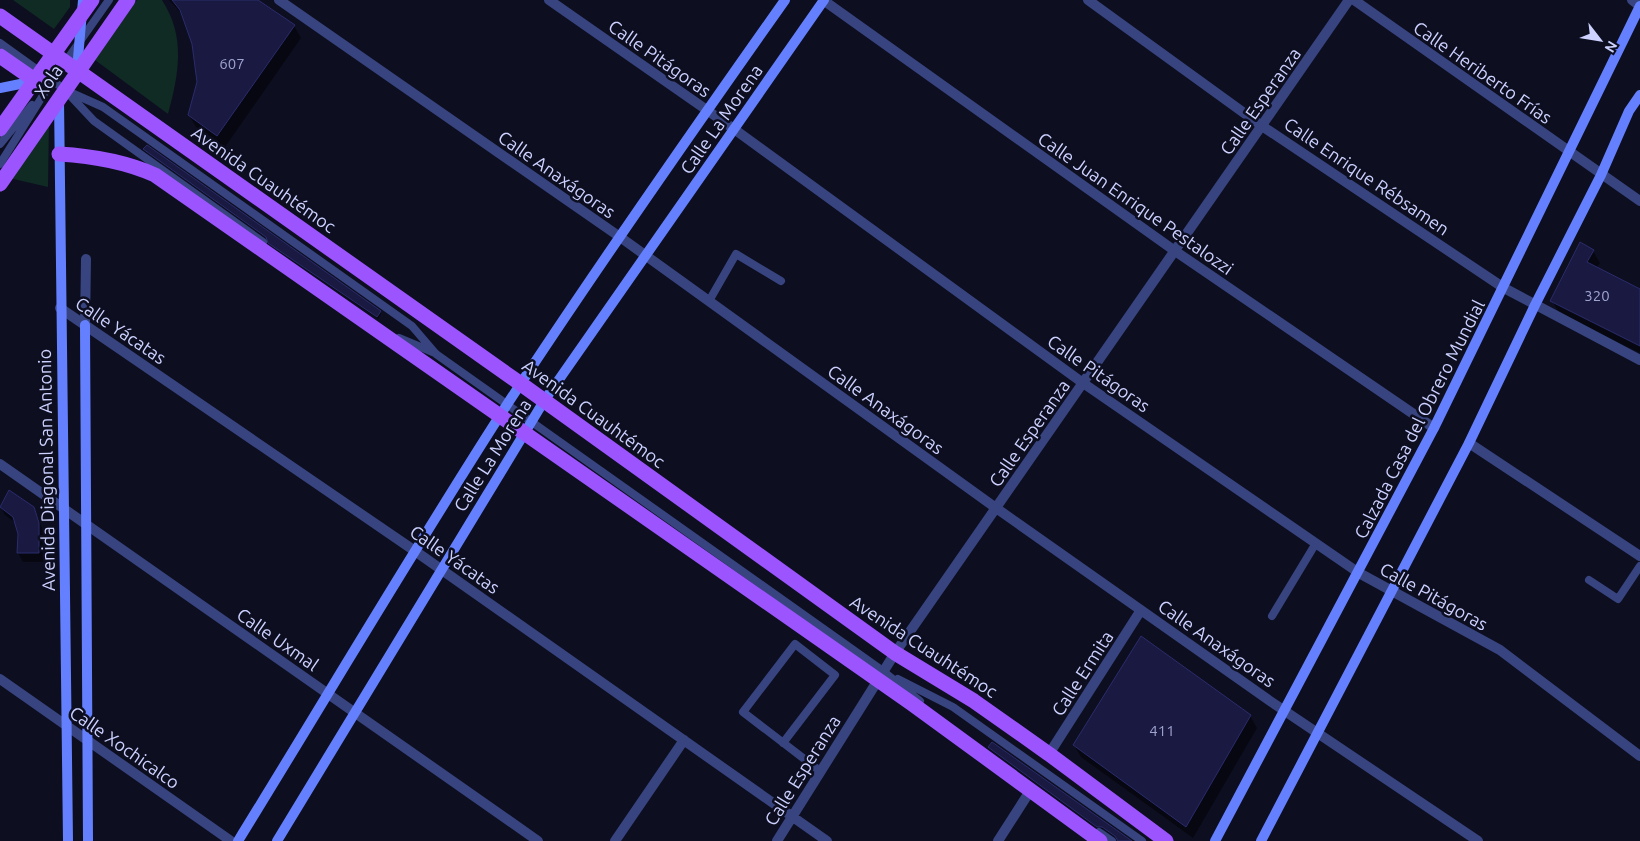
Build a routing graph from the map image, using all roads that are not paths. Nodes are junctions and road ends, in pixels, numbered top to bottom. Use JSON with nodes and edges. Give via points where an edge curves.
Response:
{"nodes":[{"id":1,"x":92,"y":0,"type":"edge"},
{"id":2,"x":108,"y":0,"type":"edge"},
{"id":3,"x":128,"y":0,"type":"edge"},
{"id":4,"x":279,"y":0,"type":"edge"},
{"id":5,"x":549,"y":0,"type":"edge"},
{"id":6,"x":785,"y":0,"type":"edge"},
{"id":7,"x":823,"y":0,"type":"edge"},
{"id":8,"x":1088,"y":0,"type":"edge"},
{"id":9,"x":1349,"y":0,"type":"edge"},
{"id":10,"x":1354,"y":0,"type":"edge"},
{"id":11,"x":1632,"y":0,"type":"edge"},
{"id":12,"x":83,"y":6,"type":"edge"},
{"id":13,"x":1640,"y":6,"type":"edge"},
{"id":14,"x":0,"y":16,"type":"edge"},
{"id":15,"x":81,"y":39,"type":"junction"},
{"id":16,"x":0,"y":42,"type":"edge"},
{"id":17,"x":0,"y":56,"type":"edge"},
{"id":18,"x":65,"y":62,"type":"junction"},
{"id":19,"x":51,"y":84,"type":"junction"},
{"id":20,"x":0,"y":88,"type":"edge"},
{"id":21,"x":1640,"y":95,"type":"edge"},
{"id":22,"x":707,"y":110,"type":"junction"},
{"id":23,"x":1262,"y":126,"type":"junction"},
{"id":24,"x":0,"y":129,"type":"edge"},
{"id":25,"x":734,"y":129,"type":"junction"},
{"id":26,"x":0,"y":144,"type":"edge"},
{"id":27,"x":1570,"y":153,"type":"junction"},
{"id":28,"x":59,"y":154,"type":"junction"},
{"id":29,"x":0,"y":164,"type":"edge"},
{"id":30,"x":1601,"y":176,"type":"junction"},
{"id":31,"x":0,"y":184,"type":"edge"},
{"id":32,"x":1640,"y":201,"type":"edge"},
{"id":33,"x":620,"y":237,"type":"junction"},
{"id":34,"x":1175,"y":251,"type":"junction"},
{"id":35,"x":644,"y":255,"type":"junction"},
{"id":36,"x":86,"y":259,"type":"dead end"},
{"id":37,"x":781,"y":282,"type":"dead end"},
{"id":38,"x":1504,"y":288,"type":"junction"},
{"id":39,"x":709,"y":302,"type":"junction"},
{"id":40,"x":1535,"y":305,"type":"junction"},
{"id":41,"x":60,"y":308,"type":"junction"},
{"id":42,"x":86,"y":326,"type":"junction"},
{"id":43,"x":436,"y":354,"type":"junction"},
{"id":44,"x":1640,"y":360,"type":"edge"},
{"id":45,"x":1083,"y":383,"type":"junction"},
{"id":46,"x":521,"y":384,"type":"junction"},
{"id":47,"x":544,"y":401,"type":"junction"},
{"id":48,"x":504,"y":410,"type":"junction"},
{"id":49,"x":528,"y":426,"type":"junction"},
{"id":50,"x":1434,"y":428,"type":"junction"},
{"id":51,"x":1470,"y":443,"type":"junction"},
{"id":52,"x":0,"y":464,"type":"edge"},
{"id":53,"x":63,"y":508,"type":"junction"},
{"id":54,"x":996,"y":508,"type":"junction"},
{"id":55,"x":87,"y":524,"type":"junction"},
{"id":56,"x":1316,"y":543,"type":"junction"},
{"id":57,"x":415,"y":551,"type":"junction"},
{"id":58,"x":1640,"y":556,"type":"edge"},
{"id":59,"x":1640,"y":566,"type":"edge"},
{"id":60,"x":441,"y":569,"type":"junction"},
{"id":61,"x":1359,"y":573,"type":"junction"},
{"id":62,"x":1589,"y":580,"type":"dead end"},
{"id":63,"x":1392,"y":592,"type":"junction"},
{"id":64,"x":1141,"y":610,"type":"junction"},
{"id":65,"x":1272,"y":616,"type":"dead end"},
{"id":66,"x":895,"y":653,"type":"junction"},
{"id":67,"x":880,"y":675,"type":"junction"},
{"id":68,"x":0,"y":679,"type":"edge"},
{"id":69,"x":328,"y":694,"type":"junction"},
{"id":70,"x":1284,"y":710,"type":"junction"},
{"id":71,"x":355,"y":712,"type":"junction"},
{"id":72,"x":68,"y":726,"type":"junction"},
{"id":73,"x":1316,"y":732,"type":"junction"},
{"id":74,"x":88,"y":740,"type":"junction"},
{"id":75,"x":684,"y":740,"type":"junction"},
{"id":76,"x":782,"y":743,"type":"junction"},
{"id":77,"x":1049,"y":754,"type":"junction"},
{"id":78,"x":1640,"y":756,"type":"edge"},
{"id":79,"x":820,"y":770,"type":"junction"},
{"id":80,"x":1030,"y":791,"type":"junction"},
{"id":81,"x":792,"y":816,"type":"junction"},
{"id":82,"x":68,"y":841,"type":"edge"},
{"id":83,"x":88,"y":841,"type":"edge"},
{"id":84,"x":231,"y":841,"type":"edge"},
{"id":85,"x":238,"y":841,"type":"edge"},
{"id":86,"x":276,"y":841,"type":"edge"},
{"id":87,"x":538,"y":841,"type":"edge"},
{"id":88,"x":615,"y":841,"type":"edge"},
{"id":89,"x":777,"y":841,"type":"edge"},
{"id":90,"x":827,"y":841,"type":"edge"},
{"id":91,"x":998,"y":841,"type":"edge"},
{"id":92,"x":1100,"y":841,"type":"edge"},
{"id":93,"x":1112,"y":841,"type":"edge"},
{"id":94,"x":1142,"y":841,"type":"edge"},
{"id":95,"x":1166,"y":841,"type":"edge"},
{"id":96,"x":1215,"y":841,"type":"edge"},
{"id":97,"x":1261,"y":841,"type":"edge"},
{"id":98,"x":1478,"y":841,"type":"edge"}],
"edges":[{"from":1,"to":12,"type":"main road","name":"Xola"},
{"from":2,"to":15,"type":"lane"},
{"from":3,"to":18,"type":"main road","name":"Xola"},
{"from":4,"to":33,"type":"street","name":"Calle Anaxágoras"},
{"from":5,"to":22,"type":"street","name":"Calle Pitágoras"},
{"from":6,"to":22,"type":"street","name":"Calle La Morena"},
{"from":7,"to":25,"type":"street","name":"Calle La Morena"},
{"from":7,"to":34,"type":"street","name":"Calle Juan Enrique Pestalozzi"},
{"from":8,"to":23,"type":"street","name":"Calle Enrique Rébsamen"},
{"from":9,"to":23,"type":"street","name":"Calle Esperanza"},
{"from":10,"to":27,"type":"street","name":"Calle Heriberto Frías"},
{"from":11,"to":13,"type":"street"},
{"from":12,"to":15,"type":"street"},
{"from":12,"to":18,"type":"main road","name":"Xola"},
{"from":13,"to":27,"type":"street","name":"Calzada Casa del Obrero Mundial"},
{"from":14,"to":18,"type":"main road","name":"Avenida Cuauhtémoc"},
{"from":15,"to":18,"type":"street"},
{"from":15,"to":18,"type":"lane"},
{"from":16,"to":19,"type":"lane"},
{"from":17,"to":19,"type":"main road","name":"Avenida Cuauhtémoc"},
{"from":18,"to":19,"type":"main road","name":"Xola"},
{"from":18,"to":19,"type":"main road","name":"Xola"},
{"from":18,"to":46,"type":"main road","name":"Avenida Cuauhtémoc"},
{"from":19,"to":20,"type":"street"},
{"from":19,"to":24,"type":"main road","name":"Xola"},
{"from":19,"to":26,"type":"lane"},
{"from":19,"to":28,"type":"street","name":"Avenida Diagonal San Antonio"},
{"from":19,"to":29,"type":"lane"},
{"from":19,"to":31,"type":"main road","name":"Xola"},
{"from":19,"to":43,"type":"lane","name":"Avenida Cuauhtémoc","via":[[94,121],[402,340]]},
{"from":19,"to":43,"type":"lane","name":"Avenida Cuauhtémoc","via":[[103,106],[412,326]]},
{"from":21,"to":30,"type":"street","via":[[1629,111]]},
{"from":22,"to":25,"type":"street","name":"Calle Pitágoras"},
{"from":22,"to":33,"type":"street","name":"Calle La Morena"},
{"from":23,"to":34,"type":"street","name":"Calle Esperanza"},
{"from":23,"to":38,"type":"street","name":"Calle Enrique Rébsamen"},
{"from":25,"to":35,"type":"street","name":"Calle La Morena"},
{"from":25,"to":45,"type":"street","name":"Calle Pitágoras"},
{"from":27,"to":30,"type":"street","name":"Calle Heriberto Frías"},
{"from":27,"to":38,"type":"street","name":"Calzada Casa del Obrero Mundial"},
{"from":28,"to":41,"type":"street","name":"Avenida Diagonal San Antonio"},
{"from":28,"to":48,"type":"main road","name":"Avenida Cuauhtémoc","via":[[109,159],[155,175]]},
{"from":30,"to":32,"type":"street","name":"Calle Heriberto Frías"},
{"from":30,"to":40,"type":"street"},
{"from":33,"to":35,"type":"street","name":"Calle Anaxágoras"},
{"from":33,"to":46,"type":"street","name":"Calle La Morena"},
{"from":34,"to":45,"type":"street","name":"Calle Esperanza"},
{"from":34,"to":50,"type":"street","name":"Calle Juan Enrique Pestalozzi"},
{"from":35,"to":39,"type":"street","name":"Calle Anaxágoras"},
{"from":35,"to":47,"type":"street","name":"Calle La Morena"},
{"from":36,"to":42,"type":"street"},
{"from":37,"to":39,"type":"lane","via":[[736,254]]},
{"from":38,"to":40,"type":"street","name":"Calle Enrique Rébsamen"},
{"from":38,"to":50,"type":"street","name":"Calzada Casa del Obrero Mundial"},
{"from":39,"to":54,"type":"street","name":"Calle Anaxágoras"},
{"from":40,"to":44,"type":"street","name":"Calle Enrique Rébsamen"},
{"from":40,"to":51,"type":"street"},
{"from":41,"to":42,"type":"street","name":"Calle Yácatas"},
{"from":41,"to":53,"type":"street","name":"Avenida Diagonal San Antonio"},
{"from":42,"to":55,"type":"street"},
{"from":42,"to":57,"type":"street","name":"Calle Yácatas"},
{"from":43,"to":48,"type":"lane","name":"Avenida Cuauhtémoc"},
{"from":45,"to":54,"type":"street","name":"Calle Esperanza"},
{"from":45,"to":56,"type":"street","name":"Calle Pitágoras"},
{"from":46,"to":47,"type":"main road","name":"Avenida Cuauhtémoc"},
{"from":46,"to":48,"type":"street","name":"Calle La Morena"},
{"from":47,"to":49,"type":"street","name":"Calle La Morena"},
{"from":47,"to":66,"type":"main road","name":"Avenida Cuauhtémoc"},
{"from":48,"to":49,"type":"main road","name":"Avenida Cuauhtémoc"},
{"from":48,"to":57,"type":"street","name":"Calle La Morena"},
{"from":49,"to":60,"type":"street","name":"Calle La Morena"},
{"from":49,"to":67,"type":"main road","name":"Avenida Cuauhtémoc"},
{"from":50,"to":61,"type":"street","name":"Calzada Casa del Obrero Mundial"},
{"from":51,"to":58,"type":"street"},
{"from":51,"to":63,"type":"street"},
{"from":52,"to":53,"type":"street","name":"Calle Uxmal"},
{"from":53,"to":55,"type":"street","name":"Calle Uxmal"},
{"from":53,"to":72,"type":"street","name":"Avenida Diagonal San Antonio"},
{"from":54,"to":64,"type":"street","name":"Calle Anaxágoras"},
{"from":54,"to":66,"type":"street","name":"Calle Esperanza"},
{"from":55,"to":69,"type":"street","name":"Calle Uxmal"},
{"from":55,"to":74,"type":"street"},
{"from":56,"to":61,"type":"street","name":"Calle Pitágoras"},
{"from":56,"to":65,"type":"lane"},
{"from":57,"to":60,"type":"street","name":"Calle Yácatas"},
{"from":57,"to":69,"type":"street","name":"Calle La Morena"},
{"from":59,"to":62,"type":"lane","via":[[1618,599]]},
{"from":60,"to":71,"type":"street","name":"Calle La Morena"},
{"from":60,"to":75,"type":"street","name":"Calle Yácatas"},
{"from":61,"to":63,"type":"street","name":"Calle Pitágoras"},
{"from":61,"to":70,"type":"street","name":"Calzada Casa del Obrero Mundial"},
{"from":63,"to":73,"type":"street"},
{"from":63,"to":78,"type":"street","name":"Calle Pitágoras","via":[[1500,650]]},
{"from":64,"to":70,"type":"street","name":"Calle Anaxágoras"},
{"from":64,"to":77,"type":"street","name":"Calle Ermita"},
{"from":66,"to":67,"type":"street","name":"Calle Esperanza"},
{"from":66,"to":77,"type":"main road","name":"Avenida Cuauhtémoc","via":[[974,701]]},
{"from":67,"to":79,"type":"street","name":"Calle Esperanza"},
{"from":67,"to":80,"type":"main road","name":"Avenida Cuauhtémoc"},
{"from":67,"to":93,"type":"lane","name":"Avenida Cuauhtémoc"},
{"from":67,"to":94,"type":"lane","name":"Avenida Cuauhtémoc","via":[[952,707]]},
{"from":68,"to":72,"type":"street","name":"Calle Xochicalco"},
{"from":69,"to":71,"type":"street","name":"Calle Uxmal"},
{"from":69,"to":85,"type":"street","name":"Calle La Morena"},
{"from":70,"to":73,"type":"street","name":"Calle Anaxágoras"},
{"from":70,"to":96,"type":"street","name":"Calzada Casa del Obrero Mundial"},
{"from":71,"to":86,"type":"street","name":"Calle La Morena"},
{"from":71,"to":87,"type":"street","name":"Calle Uxmal"},
{"from":72,"to":74,"type":"street","name":"Calle Xochicalco"},
{"from":72,"to":82,"type":"street","name":"Avenida Diagonal San Antonio"},
{"from":73,"to":97,"type":"street"},
{"from":73,"to":98,"type":"street","name":"Calle Anaxágoras"},
{"from":74,"to":83,"type":"street"},
{"from":74,"to":84,"type":"street","name":"Calle Xochicalco"},
{"from":75,"to":81,"type":"street","name":"Calle Yácatas"},
{"from":75,"to":88,"type":"street"},
{"from":76,"to":76,"type":"lane","via":[[835,675],[796,644],[743,712]]},
{"from":76,"to":79,"type":"lane"},
{"from":77,"to":95,"type":"main road","name":"Avenida Cuauhtémoc"},
{"from":79,"to":81,"type":"street","name":"Calle Esperanza"},
{"from":80,"to":91,"type":"street"},
{"from":80,"to":92,"type":"main road","name":"Avenida Cuauhtémoc"},
{"from":81,"to":89,"type":"street","name":"Calle Esperanza"},
{"from":81,"to":90,"type":"street","name":"Calle Yácatas"}]}
